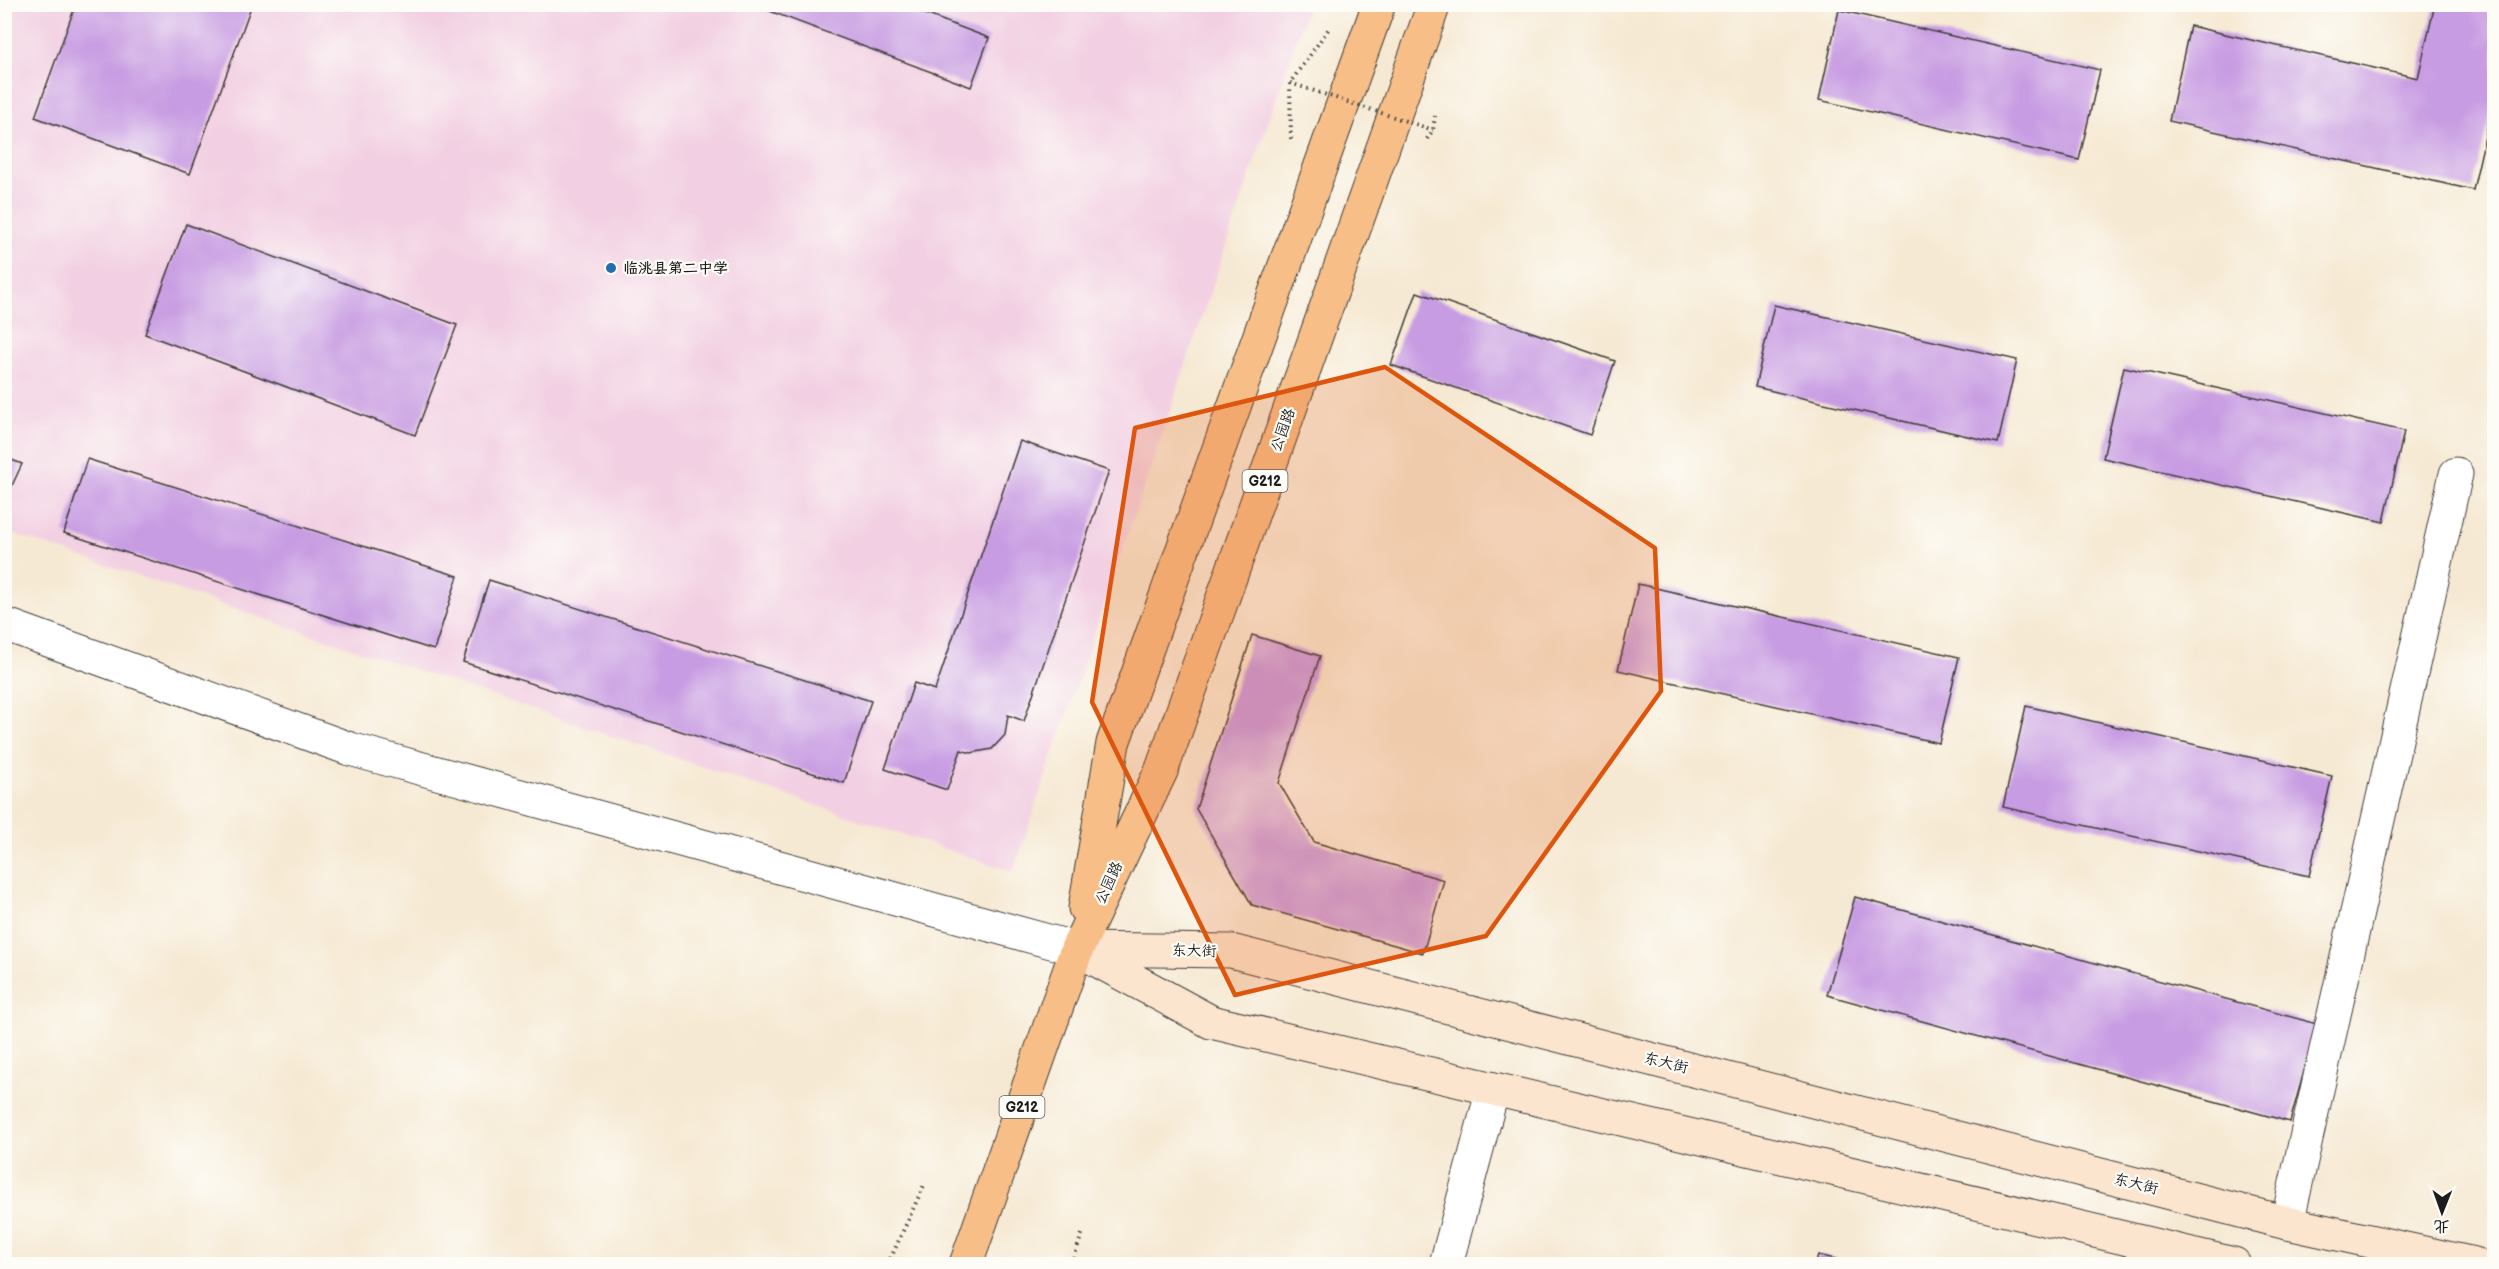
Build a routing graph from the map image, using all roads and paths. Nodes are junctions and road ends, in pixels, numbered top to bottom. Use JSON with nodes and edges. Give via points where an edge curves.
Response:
{"nodes":[{"id":1,"x":1379,"y":4,"type":"edge"},
{"id":2,"x":1434,"y":4,"type":"edge"},
{"id":3,"x":1290,"y":83,"type":"dead end"},
{"id":4,"x":1433,"y":130,"type":"dead end"},
{"id":5,"x":2456,"y":474,"type":"dead end"},
{"id":6,"x":4,"y":624,"type":"edge"},
{"id":7,"x":1077,"y":949,"type":"junction"},
{"id":8,"x":1493,"y":1089,"type":"junction"},
{"id":9,"x":925,"y":1183,"type":"dead end"},
{"id":10,"x":2287,"y":1223,"type":"junction"},
{"id":11,"x":1083,"y":1231,"type":"dead end"},
{"id":12,"x":888,"y":1264,"type":"edge"},
{"id":13,"x":966,"y":1264,"type":"edge"},
{"id":14,"x":1072,"y":1264,"type":"edge"},
{"id":15,"x":1446,"y":1264,"type":"edge"},
{"id":16,"x":2234,"y":1264,"type":"edge"},
{"id":17,"x":2475,"y":1264,"type":"edge"}],
"edges":[{"from":1,"to":7,"type":"highway","name":"公园路","number":"G212","via":[[1113,743]]},
{"from":2,"to":7,"type":"highway","name":"公园路","number":"G212","via":[[1162,769]]},
{"from":3,"to":4,"type":"path","bridge":true},
{"from":5,"to":10,"type":"street"},
{"from":6,"to":7,"type":"street","via":[[350,749]]},
{"from":7,"to":8,"type":"main road","via":[[1211,1022]]},
{"from":7,"to":10,"type":"main road","name":"东大街","via":[[1231,951]]},
{"from":7,"to":13,"type":"highway","name":"公园路","number":"G212"},
{"from":8,"to":15,"type":"street"},
{"from":8,"to":16,"type":"main road"},
{"from":9,"to":12,"type":"path"},
{"from":10,"to":17,"type":"main road","name":"东大街"},
{"from":11,"to":14,"type":"path"}]}
